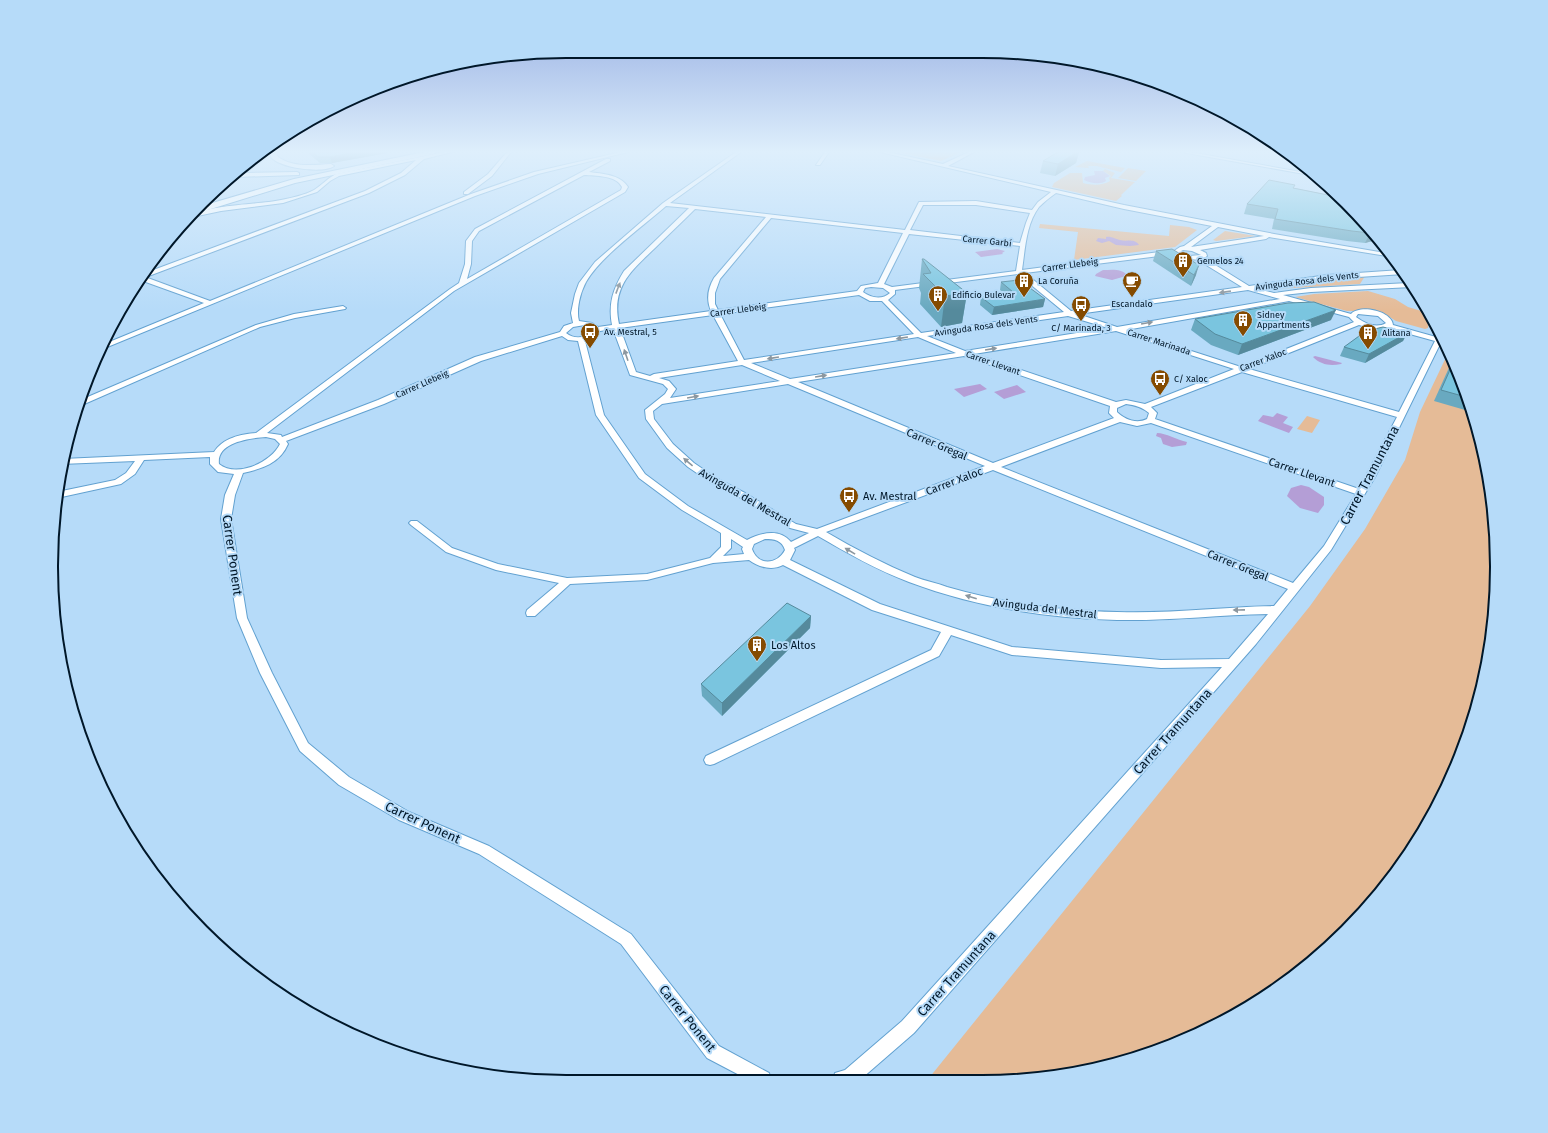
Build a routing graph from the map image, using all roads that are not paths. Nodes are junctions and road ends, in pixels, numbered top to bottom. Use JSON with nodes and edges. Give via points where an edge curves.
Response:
{"nodes":[{"id":1,"x":256,"y":205,"type":"edge"},
{"id":2,"x":333,"y":205,"type":"edge"},
{"id":3,"x":447,"y":205,"type":"edge"},
{"id":4,"x":524,"y":205,"type":"edge"},
{"id":5,"x":599,"y":205,"type":"edge"},
{"id":6,"x":665,"y":205,"type":"edge"},
{"id":7,"x":674,"y":205,"type":"edge"},
{"id":8,"x":919,"y":205,"type":"edge"},
{"id":9,"x":988,"y":205,"type":"edge"},
{"id":10,"x":1039,"y":205,"type":"edge"},
{"id":11,"x":1121,"y":205,"type":"edge"},
{"id":12,"x":694,"y":207,"type":"junction"},
{"id":13,"x":1034,"y":212,"type":"junction"},
{"id":14,"x":201,"y":214,"type":"edge"},
{"id":15,"x":770,"y":216,"type":"junction"},
{"id":16,"x":1217,"y":225,"type":"junction"},
{"id":17,"x":906,"y":232,"type":"junction"},
{"id":18,"x":1274,"y":236,"type":"junction"},
{"id":19,"x":1022,"y":245,"type":"junction"},
{"id":20,"x":1186,"y":248,"type":"junction"},
{"id":21,"x":1193,"y":249,"type":"junction"},
{"id":22,"x":1177,"y":253,"type":"junction"},
{"id":23,"x":1383,"y":255,"type":"edge"},
{"id":24,"x":1200,"y":258,"type":"junction"},
{"id":25,"x":468,"y":264,"type":"junction"},
{"id":26,"x":490,"y":268,"type":"junction"},
{"id":27,"x":1019,"y":272,"type":"junction"},
{"id":28,"x":1396,"y":272,"type":"edge"},
{"id":29,"x":152,"y":273,"type":"edge"},
{"id":30,"x":147,"y":280,"type":"edge"},
{"id":31,"x":462,"y":284,"type":"junction"},
{"id":32,"x":880,"y":285,"type":"junction"},
{"id":33,"x":1405,"y":285,"type":"edge"},
{"id":34,"x":1248,"y":288,"type":"junction"},
{"id":35,"x":891,"y":289,"type":"junction"},
{"id":36,"x":860,"y":293,"type":"junction"},
{"id":37,"x":1271,"y":294,"type":"junction"},
{"id":38,"x":883,"y":299,"type":"junction"},
{"id":39,"x":1289,"y":299,"type":"junction"},
{"id":40,"x":209,"y":303,"type":"junction"},
{"id":41,"x":343,"y":308,"type":"dead end"},
{"id":42,"x":716,"y":313,"type":"junction"},
{"id":43,"x":1070,"y":314,"type":"junction"},
{"id":44,"x":1352,"y":316,"type":"junction"},
{"id":45,"x":1359,"y":323,"type":"junction"},
{"id":46,"x":577,"y":324,"type":"junction"},
{"id":47,"x":615,"y":326,"type":"junction"},
{"id":48,"x":1388,"y":326,"type":"junction"},
{"id":49,"x":597,"y":329,"type":"junction"},
{"id":50,"x":1117,"y":329,"type":"junction"},
{"id":51,"x":563,"y":333,"type":"junction"},
{"id":52,"x":919,"y":336,"type":"junction"},
{"id":53,"x":1435,"y":337,"type":"edge"},
{"id":54,"x":581,"y":339,"type":"junction"},
{"id":55,"x":1438,"y":342,"type":"edge"},
{"id":56,"x":109,"y":345,"type":"edge"},
{"id":57,"x":963,"y":353,"type":"junction"},
{"id":58,"x":742,"y":362,"type":"junction"},
{"id":59,"x":1241,"y":369,"type":"junction"},
{"id":60,"x":642,"y":378,"type":"junction"},
{"id":61,"x":787,"y":381,"type":"junction"},
{"id":62,"x":86,"y":401,"type":"edge"},
{"id":63,"x":654,"y":404,"type":"junction"},
{"id":64,"x":1116,"y":405,"type":"junction"},
{"id":65,"x":1145,"y":407,"type":"junction"},
{"id":66,"x":1400,"y":415,"type":"junction"},
{"id":67,"x":1120,"y":419,"type":"junction"},
{"id":68,"x":1151,"y":420,"type":"junction"},
{"id":69,"x":259,"y":435,"type":"junction"},
{"id":70,"x":282,"y":440,"type":"junction"},
{"id":71,"x":216,"y":454,"type":"junction"},
{"id":72,"x":142,"y":458,"type":"junction"},
{"id":73,"x":69,"y":462,"type":"edge"},
{"id":74,"x":992,"y":466,"type":"junction"},
{"id":75,"x":240,"y":471,"type":"junction"},
{"id":76,"x":1361,"y":493,"type":"junction"},
{"id":77,"x":63,"y":494,"type":"edge"},
{"id":78,"x":414,"y":523,"type":"dead end"},
{"id":79,"x":726,"y":532,"type":"junction"},
{"id":80,"x":818,"y":532,"type":"junction"},
{"id":81,"x":748,"y":546,"type":"junction"},
{"id":82,"x":790,"y":546,"type":"junction"},
{"id":83,"x":749,"y":557,"type":"junction"},
{"id":84,"x":713,"y":560,"type":"junction"},
{"id":85,"x":783,"y":561,"type":"junction"},
{"id":86,"x":567,"y":581,"type":"junction"},
{"id":87,"x":1295,"y":588,"type":"junction"},
{"id":88,"x":1278,"y":610,"type":"junction"},
{"id":89,"x":531,"y":613,"type":"dead end"},
{"id":90,"x":948,"y":630,"type":"junction"},
{"id":91,"x":1232,"y":663,"type":"junction"},
{"id":92,"x":710,"y":760,"type":"dead end"},
{"id":93,"x":756,"y":1075,"type":"edge"},
{"id":94,"x":852,"y":1075,"type":"edge"}],
"edges":[{"from":1,"to":14,"type":"street"},
{"from":2,"to":29,"type":"street"},
{"from":3,"to":40,"type":"street"},
{"from":4,"to":25,"type":"street","via":[[477,230],[469,241]]},
{"from":5,"to":26,"type":"street"},
{"from":6,"to":46,"type":"street","via":[[597,263],[587,276],[576,302],[574,318]]},
{"from":7,"to":12,"type":"street","name":"Carrer Garbí"},
{"from":8,"to":17,"type":"street"},
{"from":9,"to":13,"type":"street"},
{"from":10,"to":13,"type":"street"},
{"from":11,"to":16,"type":"street"},
{"from":12,"to":15,"type":"street","name":"Carrer Garbí"},
{"from":47,"to":12,"type":"street","one_way":true,"via":[[614,297],[622,279],[636,261]]},
{"from":13,"to":19,"type":"street"},
{"from":15,"to":17,"type":"street","name":"Carrer Garbí"},
{"from":15,"to":42,"type":"street","via":[[714,283],[711,298]]},
{"from":16,"to":18,"type":"street"},
{"from":16,"to":20,"type":"street"},
{"from":17,"to":19,"type":"street","name":"Carrer Garbí"},
{"from":17,"to":32,"type":"street"},
{"from":18,"to":21,"type":"street"},
{"from":18,"to":23,"type":"street"},
{"from":19,"to":27,"type":"street"},
{"from":20,"to":21,"type":"street"},
{"from":20,"to":22,"type":"street","via":[[1179,249]]},
{"from":21,"to":24,"type":"street","via":[[1203,253],[1204,256]]},
{"from":22,"to":24,"type":"street"},
{"from":22,"to":27,"type":"street","name":"Carrer Llebeig","via":[[1151,254]]},
{"from":24,"to":34,"type":"street"},
{"from":25,"to":26,"type":"street","via":[[475,269]]},
{"from":25,"to":31,"type":"street"},
{"from":26,"to":31,"type":"street"},
{"from":27,"to":35,"type":"street","name":"Carrer Llebeig"},
{"from":27,"to":43,"type":"street","name":"Carrer Marinada"},
{"from":28,"to":34,"type":"street","name":"Avinguda Rosa dels Vents","via":[[1328,277]]},
{"from":30,"to":40,"type":"street"},
{"from":31,"to":69,"type":"street"},
{"from":32,"to":35,"type":"street"},
{"from":32,"to":36,"type":"street","via":[[863,287]]},
{"from":33,"to":37,"type":"street"},
{"from":34,"to":37,"type":"street"},
{"from":34,"to":43,"type":"street","name":"Avinguda Rosa dels Vents","one_way":true},
{"from":35,"to":38,"type":"street","via":[[893,295]]},
{"from":36,"to":38,"type":"street","via":[[867,298]]},
{"from":36,"to":42,"type":"street","name":"Carrer Llebeig"},
{"from":37,"to":39,"type":"street"},
{"from":38,"to":52,"type":"street","name":"Carrer Llevant"},
{"from":39,"to":44,"type":"street"},
{"from":50,"to":39,"type":"street","name":"Avinguda Rosa dels Vents","one_way":true},
{"from":40,"to":56,"type":"street"},
{"from":41,"to":62,"type":"street","via":[[294,316],[258,326]]},
{"from":42,"to":47,"type":"street","name":"Carrer Llebeig"},
{"from":42,"to":58,"type":"street"},
{"from":43,"to":50,"type":"street","name":"Carrer Marinada"},
{"from":43,"to":52,"type":"street","name":"Avinguda Rosa dels Vents"},
{"from":44,"to":45,"type":"street"},
{"from":44,"to":48,"type":"street","via":[[1356,312],[1373,313],[1388,319]]},
{"from":45,"to":48,"type":"street","via":[[1376,327]]},
{"from":45,"to":59,"type":"street","name":"Carrer Xaloc"},
{"from":46,"to":49,"type":"street","via":[[590,324]]},
{"from":46,"to":51,"type":"street","name":"Carrer Llebeig","via":[[565,329]]},
{"from":47,"to":49,"type":"street","name":"Carrer Llebeig"},
{"from":60,"to":47,"type":"street","one_way":true,"via":[[633,373]]},
{"from":48,"to":53,"type":"street"},
{"from":49,"to":54,"type":"street","via":[[595,334]]},
{"from":57,"to":50,"type":"street","name":"Avinguda Rosa dels Vents","one_way":true},
{"from":50,"to":59,"type":"street","name":"Carrer Marinada"},
{"from":51,"to":54,"type":"street","via":[[567,337]]},
{"from":51,"to":70,"type":"street","name":"Carrer Llebeig","via":[[478,359],[381,402]]},
{"from":52,"to":57,"type":"street","name":"Carrer Llevant"},
{"from":52,"to":58,"type":"street","name":"Avinguda Rosa dels Vents","one_way":true},
{"from":54,"to":79,"type":"street","via":[[600,415],[642,476],[685,508]]},
{"from":55,"to":66,"type":"street","name":"Carrer Tramuntana"},
{"from":61,"to":57,"type":"street","name":"Avinguda Rosa dels Vents","one_way":true},
{"from":57,"to":64,"type":"street","name":"Carrer Llevant"},
{"from":58,"to":60,"type":"street","name":"Avinguda Rosa dels Vents"},
{"from":58,"to":61,"type":"street","name":"Carrer Gregal"},
{"from":59,"to":65,"type":"street","name":"Carrer Xaloc"},
{"from":59,"to":66,"type":"street","name":"Carrer Marinada"},
{"from":60,"to":63,"type":"street","via":[[661,380],[671,386],[668,397]]},
{"from":63,"to":61,"type":"street","name":"Avinguda Rosa dels Vents","one_way":true},
{"from":61,"to":74,"type":"street","name":"Carrer Gregal"},
{"from":80,"to":63,"type":"street","name":"Avinguda del Mestral","one_way":true,"via":[[792,526],[713,480],[691,464],[670,446],[650,419],[648,410]]},
{"from":64,"to":65,"type":"street","via":[[1126,402]]},
{"from":64,"to":67,"type":"street","via":[[1113,407],[1113,413]]},
{"from":65,"to":68,"type":"street","via":[[1152,413]]},
{"from":66,"to":76,"type":"street","name":"Carrer Tramuntana"},
{"from":67,"to":68,"type":"street","via":[[1138,423]]},
{"from":67,"to":74,"type":"street","name":"Carrer Xaloc"},
{"from":68,"to":76,"type":"street","name":"Carrer Llevant"},
{"from":69,"to":70,"type":"street"},
{"from":69,"to":71,"type":"street","via":[[238,439]]},
{"from":70,"to":75,"type":"street","via":[[284,450],[272,461],[251,470]]},
{"from":71,"to":72,"type":"street"},
{"from":71,"to":75,"type":"street","via":[[213,460],[220,469]]},
{"from":72,"to":73,"type":"street"},
{"from":72,"to":77,"type":"street","via":[[133,471],[118,482]]},
{"from":74,"to":80,"type":"street","name":"Carrer Xaloc"},
{"from":74,"to":87,"type":"street","name":"Carrer Gregal"},
{"from":75,"to":93,"type":"street","name":"Carrer Ponent","via":[[231,488],[226,519],[242,618],[266,673],[304,747],[344,780],[404,816],[484,850],[626,939],[713,1052]]},
{"from":76,"to":87,"type":"street","name":"Carrer Tramuntana","via":[[1328,548]]},
{"from":78,"to":86,"type":"street","via":[[449,550],[496,567]]},
{"from":79,"to":81,"type":"street"},
{"from":79,"to":84,"type":"street","via":[[726,548]]},
{"from":80,"to":82,"type":"street","name":"Carrer Xaloc"},
{"from":88,"to":80,"type":"street","name":"Avinguda del Mestral","one_way":true,"via":[[1117,616],[983,601],[913,580],[857,555]]},
{"from":81,"to":82,"type":"street","via":[[756,538],[770,536],[782,539]]},
{"from":81,"to":83,"type":"street","via":[[746,549]]},
{"from":82,"to":85,"type":"street","via":[[789,554]]},
{"from":83,"to":84,"type":"street"},
{"from":83,"to":85,"type":"street","via":[[753,561],[765,564]]},
{"from":84,"to":86,"type":"street","via":[[647,577]]},
{"from":85,"to":90,"type":"street","via":[[876,607]]},
{"from":86,"to":89,"type":"street"},
{"from":87,"to":88,"type":"street","name":"Carrer Tramuntana"},
{"from":88,"to":91,"type":"street","name":"Carrer Tramuntana"},
{"from":90,"to":91,"type":"street","via":[[1012,651],[1161,664]]},
{"from":90,"to":92,"type":"street","via":[[936,653]]},
{"from":91,"to":94,"type":"street","name":"Carrer Tramuntana","via":[[908,1026]]}]}
